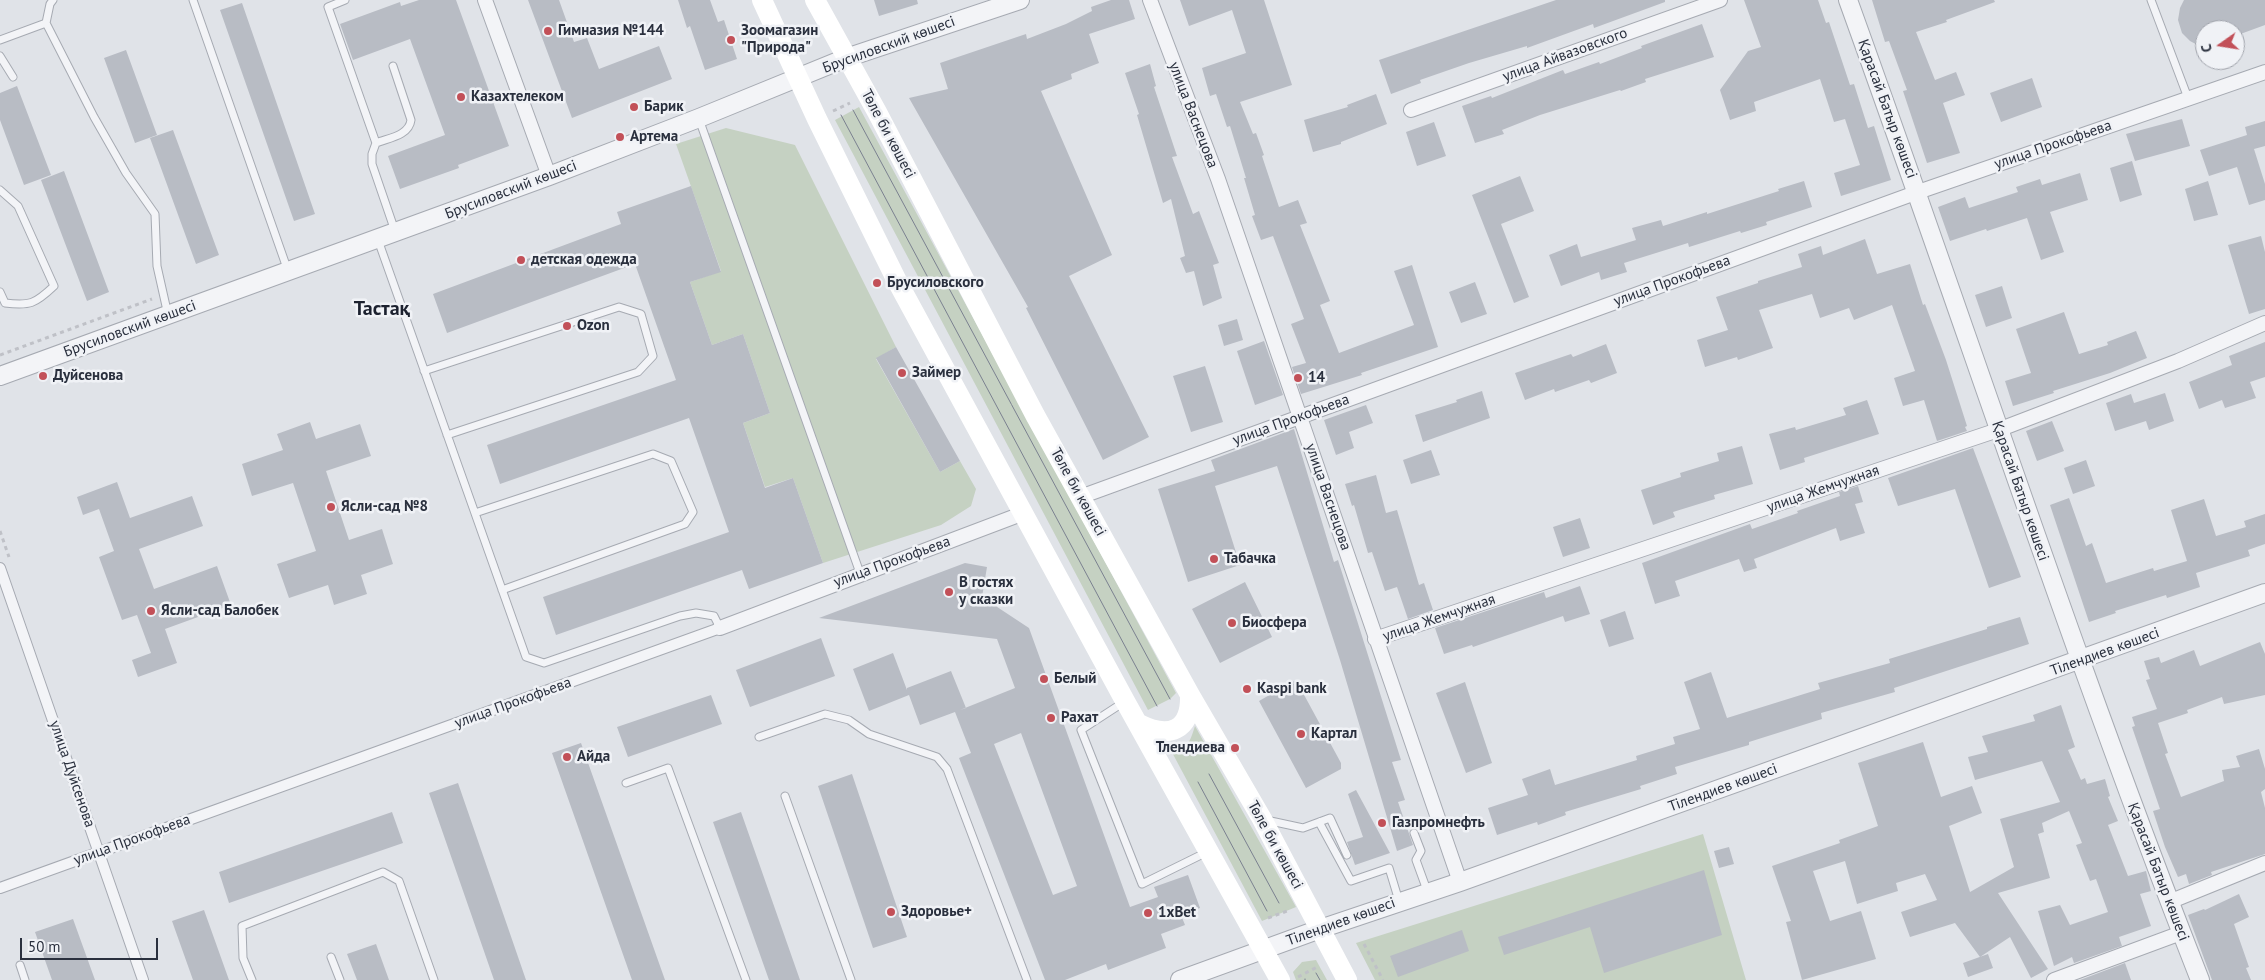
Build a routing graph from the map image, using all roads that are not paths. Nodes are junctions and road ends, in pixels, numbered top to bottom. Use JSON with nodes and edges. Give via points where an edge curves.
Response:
{"nodes":[{"id":1,"x":53,"y":0,"type":"edge"},
{"id":2,"x":193,"y":0,"type":"edge"},
{"id":3,"x":345,"y":0,"type":"edge"},
{"id":4,"x":485,"y":0,"type":"edge"},
{"id":5,"x":762,"y":0,"type":"edge"},
{"id":6,"x":815,"y":0,"type":"edge"},
{"id":7,"x":1020,"y":0,"type":"edge"},
{"id":8,"x":1150,"y":0,"type":"edge"},
{"id":9,"x":1720,"y":0,"type":"edge"},
{"id":10,"x":1848,"y":0,"type":"edge"},
{"id":11,"x":2151,"y":0,"type":"edge"},
{"id":12,"x":46,"y":23,"type":"junction"},
{"id":13,"x":0,"y":40,"type":"edge"},
{"id":14,"x":0,"y":56,"type":"edge"},
{"id":15,"x":846,"y":58,"type":"junction"},
{"id":16,"x":393,"y":66,"type":"dead end"},
{"id":17,"x":2265,"y":72,"type":"edge"},
{"id":18,"x":13,"y":77,"type":"dead end"},
{"id":19,"x":799,"y":79,"type":"junction"},
{"id":20,"x":2188,"y":98,"type":"junction"},
{"id":21,"x":1411,"y":110,"type":"dead end"},
{"id":22,"x":699,"y":118,"type":"junction"},
{"id":23,"x":376,"y":143,"type":"junction"},
{"id":24,"x":549,"y":176,"type":"junction"},
{"id":25,"x":0,"y":190,"type":"edge"},
{"id":26,"x":1918,"y":192,"type":"junction"},
{"id":27,"x":396,"y":234,"type":"junction"},
{"id":28,"x":378,"y":240,"type":"junction"},
{"id":29,"x":288,"y":272,"type":"junction"},
{"id":30,"x":0,"y":292,"type":"edge"},
{"id":31,"x":169,"y":316,"type":"junction"},
{"id":32,"x":2265,"y":323,"type":"edge"},
{"id":33,"x":424,"y":371,"type":"junction"},
{"id":34,"x":0,"y":376,"type":"edge"},
{"id":35,"x":1300,"y":416,"type":"junction"},
{"id":36,"x":1998,"y":430,"type":"junction"},
{"id":37,"x":447,"y":435,"type":"junction"},
{"id":38,"x":1080,"y":497,"type":"junction"},
{"id":39,"x":475,"y":513,"type":"junction"},
{"id":40,"x":1024,"y":513,"type":"junction"},
{"id":41,"x":0,"y":568,"type":"edge"},
{"id":42,"x":860,"y":573,"type":"junction"},
{"id":43,"x":502,"y":590,"type":"junction"},
{"id":44,"x":2265,"y":593,"type":"edge"},
{"id":45,"x":720,"y":628,"type":"junction"},
{"id":46,"x":1376,"y":640,"type":"junction"},
{"id":47,"x":2079,"y":661,"type":"junction"},
{"id":48,"x":1190,"y":695,"type":"junction"},
{"id":49,"x":1125,"y":701,"type":"junction"},
{"id":50,"x":1139,"y":724,"type":"junction"},
{"id":51,"x":759,"y":737,"type":"dead end"},
{"id":52,"x":626,"y":783,"type":"dead end"},
{"id":53,"x":784,"y":796,"type":"dead end"},
{"id":54,"x":1262,"y":819,"type":"junction"},
{"id":55,"x":1320,"y":822,"type":"junction"},
{"id":56,"x":1414,"y":833,"type":"dead end"},
{"id":57,"x":1209,"y":851,"type":"junction"},
{"id":58,"x":99,"y":852,"type":"junction"},
{"id":59,"x":1347,"y":855,"type":"dead end"},
{"id":60,"x":2265,"y":863,"type":"edge"},
{"id":61,"x":1460,"y":882,"type":"junction"},
{"id":62,"x":0,"y":888,"type":"edge"},
{"id":63,"x":1428,"y":893,"type":"junction"},
{"id":64,"x":1399,"y":902,"type":"junction"},
{"id":65,"x":2169,"y":902,"type":"junction"},
{"id":66,"x":1320,"y":929,"type":"junction"},
{"id":67,"x":2181,"y":933,"type":"junction"},
{"id":68,"x":1264,"y":951,"type":"junction"},
{"id":69,"x":331,"y":957,"type":"dead end"},
{"id":70,"x":20,"y":965,"type":"dead end"},
{"id":71,"x":1287,"y":979,"type":"edge"},
{"id":72,"x":25,"y":980,"type":"edge"},
{"id":73,"x":144,"y":980,"type":"edge"},
{"id":74,"x":252,"y":980,"type":"edge"},
{"id":75,"x":340,"y":980,"type":"edge"},
{"id":76,"x":434,"y":980,"type":"edge"},
{"id":77,"x":746,"y":980,"type":"edge"},
{"id":78,"x":851,"y":980,"type":"edge"},
{"id":79,"x":1027,"y":980,"type":"edge"},
{"id":80,"x":1180,"y":980,"type":"edge"},
{"id":81,"x":1347,"y":980,"type":"edge"},
{"id":82,"x":2054,"y":980,"type":"edge"},
{"id":83,"x":2200,"y":980,"type":"edge"}],
"edges":[{"from":1,"to":12,"type":"lane"},
{"from":2,"to":29,"type":"lane"},
{"from":3,"to":23,"type":"lane","via":[[328,7]]},
{"from":4,"to":24,"type":"street"},
{"from":5,"to":19,"type":"main road"},
{"from":6,"to":15,"type":"main road","name":"Төле би көшесі"},
{"from":7,"to":15,"type":"street","name":"Брусиловский көшесі"},
{"from":8,"to":35,"type":"street","name":"улица Васнецова","via":[[1218,179]]},
{"from":9,"to":21,"type":"street","name":"улица Айвазовского"},
{"from":10,"to":26,"type":"street","name":"Қарасай Батыр көшесі"},
{"from":11,"to":20,"type":"lane"},
{"from":12,"to":13,"type":"lane"},
{"from":12,"to":31,"type":"lane","via":[[94,117],[126,173],[155,214],[157,266]]},
{"from":14,"to":18,"type":"lane"},
{"from":15,"to":19,"type":"street","name":"Брусиловский көшесі"},
{"from":15,"to":38,"type":"main road","name":"Төле би көшесі"},
{"from":16,"to":23,"type":"lane","via":[[411,120],[410,127],[406,132]]},
{"from":17,"to":20,"type":"street","name":"улица Прокофьева"},
{"from":19,"to":22,"type":"street","name":"Брусиловский көшесі"},
{"from":19,"to":40,"type":"main road","via":[[897,281]]},
{"from":20,"to":26,"type":"street","name":"улица Прокофьева"},
{"from":22,"to":24,"type":"street","name":"Брусиловский көшесі"},
{"from":22,"to":42,"type":"lane"},
{"from":23,"to":27,"type":"lane","via":[[372,164]]},
{"from":24,"to":27,"type":"street","name":"Брусиловский көшесі"},
{"from":25,"to":30,"type":"lane","via":[[18,206],[54,286],[38,301],[25,305],[5,302]]},
{"from":26,"to":35,"type":"street","name":"улица Прокофьева"},
{"from":26,"to":36,"type":"street","name":"Қарасай Батыр көшесі"},
{"from":27,"to":28,"type":"street","name":"Брусиловский көшесі"},
{"from":28,"to":29,"type":"street","name":"Брусиловский көшесі"},
{"from":28,"to":33,"type":"lane"},
{"from":29,"to":31,"type":"street","name":"Брусиловский көшесі"},
{"from":31,"to":34,"type":"street","name":"Брусиловский көшесі"},
{"from":32,"to":36,"type":"street","name":"улица Жемчужная","via":[[2178,361]]},
{"from":33,"to":37,"type":"lane"},
{"from":33,"to":37,"type":"lane","via":[[619,307],[641,314],[653,356],[638,372]]},
{"from":35,"to":38,"type":"street","name":"улица Прокофьева"},
{"from":35,"to":46,"type":"street","name":"улица Васнецова"},
{"from":36,"to":46,"type":"street","name":"улица Жемчужная"},
{"from":36,"to":47,"type":"street","name":"Қарасай Батыр көшесі"},
{"from":37,"to":39,"type":"lane"},
{"from":38,"to":48,"type":"main road","name":"Төле би көшесі"},
{"from":39,"to":43,"type":"lane"},
{"from":39,"to":43,"type":"lane","via":[[653,454],[671,461],[693,512],[685,524]]},
{"from":40,"to":42,"type":"street","name":"улица Прокофьева"},
{"from":40,"to":49,"type":"main road"},
{"from":41,"to":58,"type":"street","name":"улица Дуйсенова"},
{"from":42,"to":45,"type":"street","name":"улица Прокофьева"},
{"from":43,"to":45,"type":"lane","via":[[526,657],[544,663],[680,616],[696,613],[714,616]]},
{"from":44,"to":47,"type":"street","name":"Тілендиев көшесі"},
{"from":45,"to":58,"type":"street","name":"улица Прокофьева"},
{"from":46,"to":61,"type":"street","name":"улица Васнецова"},
{"from":47,"to":61,"type":"street","name":"Тілендиев көшесі"},
{"from":47,"to":65,"type":"street","name":"Қарасай Батыр көшесі"},
{"from":48,"to":50,"type":"main road","via":[[1188,715],[1177,728],[1153,732]]},
{"from":48,"to":54,"type":"main road","name":"Төле би көшесі"},
{"from":49,"to":50,"type":"main road"},
{"from":49,"to":57,"type":"lane","via":[[1081,730],[1142,884]]},
{"from":50,"to":57,"type":"main road"},
{"from":51,"to":79,"type":"lane","via":[[825,714],[849,720],[870,734],[937,757],[947,769]]},
{"from":52,"to":77,"type":"lane","via":[[668,768]]},
{"from":53,"to":78,"type":"lane"},
{"from":54,"to":55,"type":"lane","via":[[1303,828]]},
{"from":54,"to":66,"type":"main road","name":"Төле би көшесі"},
{"from":55,"to":59,"type":"lane","via":[[1330,818]]},
{"from":55,"to":64,"type":"lane","via":[[1351,881],[1390,868]]},
{"from":56,"to":63,"type":"lane","via":[[1421,851],[1416,860]]},
{"from":57,"to":68,"type":"main road"},
{"from":58,"to":62,"type":"street","name":"улица Прокофьева"},
{"from":58,"to":73,"type":"street","name":"улица Дуйсенова"},
{"from":60,"to":65,"type":"street"},
{"from":61,"to":63,"type":"street","name":"Тілендиев көшесі"},
{"from":63,"to":64,"type":"street","name":"Тілендиев көшесі"},
{"from":64,"to":66,"type":"street","name":"Тілендиев көшесі"},
{"from":65,"to":67,"type":"street","name":"Қарасай Батыр көшесі"},
{"from":66,"to":68,"type":"street","name":"Тілендиев көшесі"},
{"from":66,"to":81,"type":"main road","name":"Төле би көшесі"},
{"from":67,"to":82,"type":"street"},
{"from":67,"to":83,"type":"street","name":"Қарасай Батыр көшесі"},
{"from":68,"to":71,"type":"main road"},
{"from":68,"to":80,"type":"street","name":"Тілендиев көшесі"},
{"from":69,"to":75,"type":"lane"},
{"from":70,"to":72,"type":"lane"},
{"from":74,"to":76,"type":"lane","via":[[243,958],[242,926],[383,872],[399,881]]}]}
